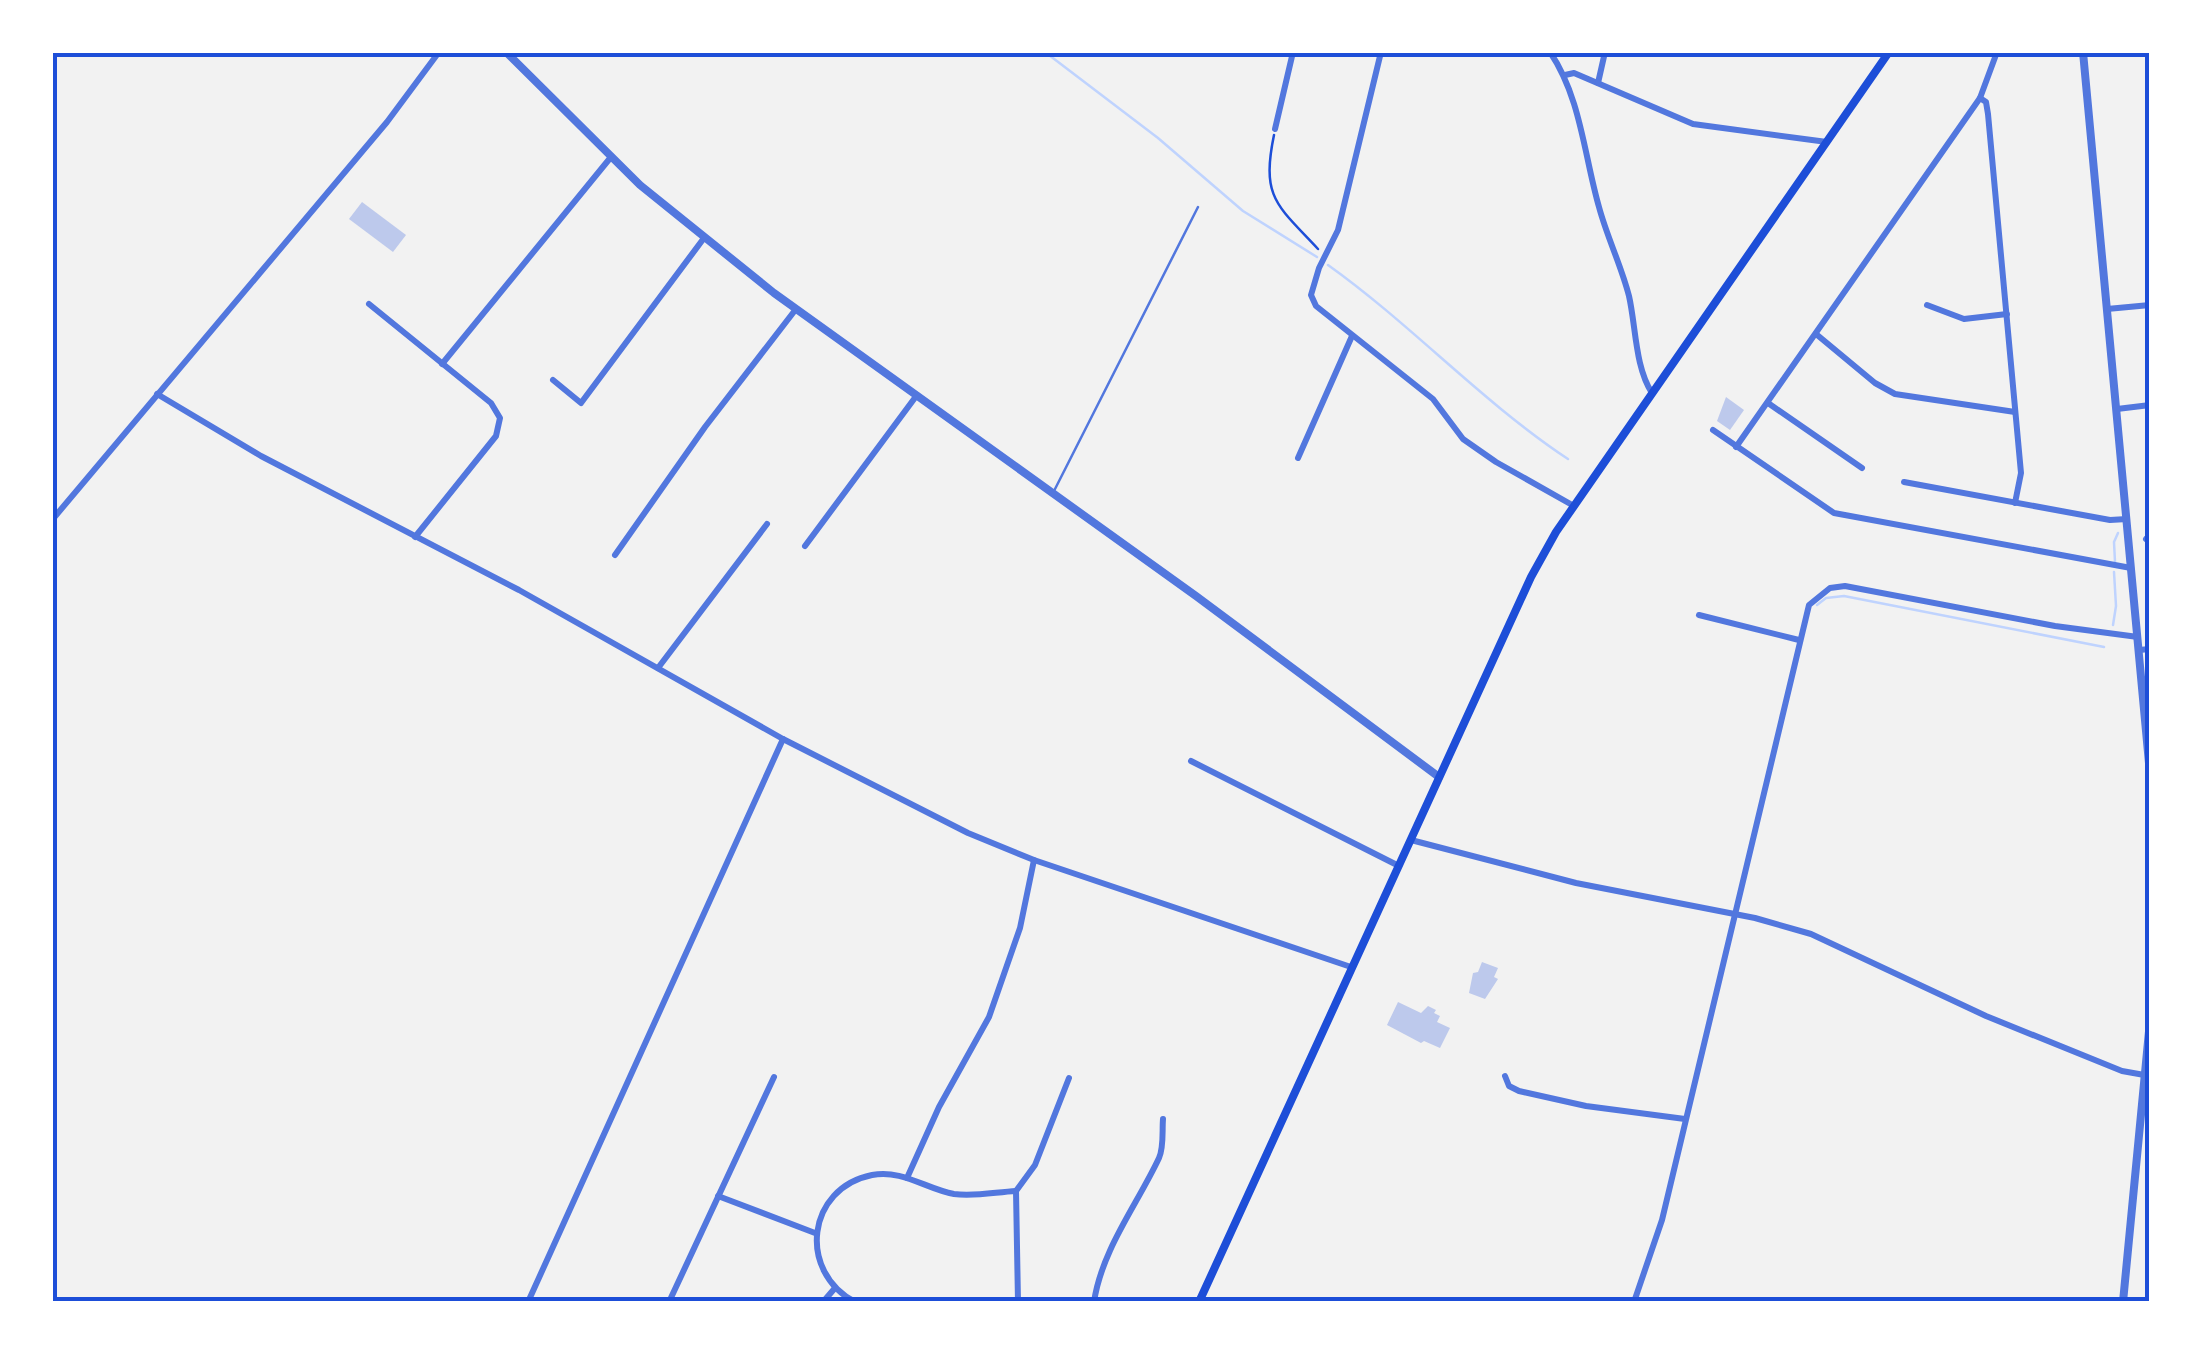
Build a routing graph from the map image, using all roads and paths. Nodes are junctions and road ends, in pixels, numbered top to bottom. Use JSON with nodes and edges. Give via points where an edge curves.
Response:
{"nodes":[{"id":1,"x":439,"y":52,"type":"edge"},
{"id":2,"x":506,"y":52,"type":"edge"},
{"id":3,"x":1293,"y":52,"type":"edge"},
{"id":4,"x":1381,"y":52,"type":"edge"},
{"id":5,"x":1550,"y":52,"type":"edge"},
{"id":6,"x":1605,"y":52,"type":"edge"},
{"id":7,"x":1889,"y":52,"type":"edge"},
{"id":8,"x":1996,"y":52,"type":"edge"},
{"id":9,"x":2083,"y":52,"type":"edge"},
{"id":10,"x":1565,"y":76,"type":"junction"},
{"id":11,"x":1598,"y":84,"type":"junction"},
{"id":12,"x":1980,"y":98,"type":"junction"},
{"id":13,"x":1275,"y":129,"type":"joint"},
{"id":14,"x":1828,"y":142,"type":"junction"},
{"id":15,"x":610,"y":157,"type":"junction"},
{"id":16,"x":1198,"y":207,"type":"dead end"},
{"id":17,"x":704,"y":238,"type":"junction"},
{"id":18,"x":1326,"y":254,"type":"junction"},
{"id":19,"x":369,"y":304,"type":"dead end"},
{"id":20,"x":2150,"y":305,"type":"edge"},
{"id":21,"x":1927,"y":306,"type":"dead end"},
{"id":22,"x":796,"y":309,"type":"junction"},
{"id":23,"x":2107,"y":309,"type":"junction"},
{"id":24,"x":2006,"y":314,"type":"junction"},
{"id":25,"x":1816,"y":334,"type":"junction"},
{"id":26,"x":1352,"y":336,"type":"junction"},
{"id":27,"x":442,"y":364,"type":"junction"},
{"id":28,"x":552,"y":380,"type":"dead end"},
{"id":29,"x":157,"y":394,"type":"junction"},
{"id":30,"x":1652,"y":394,"type":"junction"},
{"id":31,"x":917,"y":396,"type":"junction"},
{"id":32,"x":1768,"y":403,"type":"junction"},
{"id":33,"x":2150,"y":406,"type":"edge"},
{"id":34,"x":2116,"y":409,"type":"junction"},
{"id":35,"x":2015,"y":412,"type":"junction"},
{"id":36,"x":1712,"y":430,"type":"dead end"},
{"id":37,"x":1736,"y":447,"type":"junction"},
{"id":38,"x":1298,"y":458,"type":"dead end"},
{"id":39,"x":1862,"y":468,"type":"dead end"},
{"id":40,"x":1904,"y":482,"type":"dead end"},
{"id":41,"x":1054,"y":493,"type":"junction"},
{"id":42,"x":2015,"y":503,"type":"junction"},
{"id":43,"x":1574,"y":506,"type":"junction"},
{"id":44,"x":2127,"y":519,"type":"junction"},
{"id":45,"x":52,"y":520,"type":"edge"},
{"id":46,"x":767,"y":524,"type":"dead end"},
{"id":47,"x":415,"y":537,"type":"junction"},
{"id":48,"x":805,"y":546,"type":"dead end"},
{"id":49,"x":615,"y":555,"type":"dead end"},
{"id":50,"x":2131,"y":568,"type":"junction"},
{"id":51,"x":1699,"y":614,"type":"dead end"},
{"id":52,"x":2138,"y":637,"type":"junction"},
{"id":53,"x":1799,"y":640,"type":"junction"},
{"id":54,"x":2150,"y":649,"type":"edge"},
{"id":55,"x":2139,"y":650,"type":"junction"},
{"id":56,"x":658,"y":668,"type":"junction"},
{"id":57,"x":783,"y":739,"type":"junction"},
{"id":58,"x":1191,"y":761,"type":"dead end"},
{"id":59,"x":2150,"y":774,"type":"edge"},
{"id":60,"x":1439,"y":777,"type":"junction"},
{"id":61,"x":1411,"y":840,"type":"junction"},
{"id":62,"x":1034,"y":860,"type":"junction"},
{"id":63,"x":1399,"y":866,"type":"junction"},
{"id":64,"x":1736,"y":914,"type":"junction"},
{"id":65,"x":1351,"y":968,"type":"junction"},
{"id":66,"x":2150,"y":1021,"type":"edge"},
{"id":67,"x":1505,"y":1076,"type":"dead end"},
{"id":68,"x":2147,"y":1076,"type":"edge"},
{"id":69,"x":774,"y":1077,"type":"dead end"},
{"id":70,"x":1069,"y":1078,"type":"dead end"},
{"id":71,"x":1163,"y":1118,"type":"dead end"},
{"id":72,"x":1685,"y":1118,"type":"junction"},
{"id":73,"x":907,"y":1178,"type":"junction"},
{"id":74,"x":1016,"y":1191,"type":"junction"},
{"id":75,"x":718,"y":1196,"type":"junction"},
{"id":76,"x":815,"y":1233,"type":"junction"},
{"id":77,"x":835,"y":1288,"type":"junction"},
{"id":78,"x":531,"y":1301,"type":"edge"},
{"id":79,"x":669,"y":1302,"type":"edge"},
{"id":80,"x":823,"y":1302,"type":"edge"},
{"id":81,"x":855,"y":1302,"type":"edge"},
{"id":82,"x":1018,"y":1302,"type":"edge"},
{"id":83,"x":1094,"y":1302,"type":"edge"},
{"id":84,"x":1199,"y":1302,"type":"edge"},
{"id":85,"x":1634,"y":1302,"type":"edge"},
{"id":86,"x":2123,"y":1302,"type":"edge"}],
"edges":[{"from":1,"to":29,"type":"street"},
{"from":2,"to":15,"type":"street"},
{"from":3,"to":13,"type":"street"},
{"from":4,"to":18,"type":"street","via":[[1338,230]]},
{"from":5,"to":10,"type":"street"},
{"from":6,"to":11,"type":"street"},
{"from":7,"to":14,"type":"main road"},
{"from":8,"to":12,"type":"street"},
{"from":9,"to":23,"type":"street"},
{"from":10,"to":11,"type":"street","via":[[1574,72]]},
{"from":10,"to":30,"type":"street"},
{"from":11,"to":14,"type":"street","via":[[1693,124]]},
{"from":12,"to":24,"type":"street","via":[[1988,114]]},
{"from":12,"to":25,"type":"street"},
{"from":13,"to":18,"type":"path","via":[[1269,190]]},
{"from":14,"to":30,"type":"main road"},
{"from":15,"to":17,"type":"street"},
{"from":15,"to":27,"type":"street"},
{"from":16,"to":41,"type":"lane"},
{"from":17,"to":22,"type":"street"},
{"from":17,"to":28,"type":"street","via":[[581,403]]},
{"from":18,"to":26,"type":"street","via":[[1311,294]]},
{"from":19,"to":27,"type":"street"},
{"from":20,"to":23,"type":"street"},
{"from":21,"to":24,"type":"street","via":[[1964,319]]},
{"from":22,"to":31,"type":"street"},
{"from":22,"to":49,"type":"street"},
{"from":23,"to":34,"type":"street"},
{"from":24,"to":35,"type":"street"},
{"from":25,"to":32,"type":"street"},
{"from":25,"to":35,"type":"street","via":[[1895,394]]},
{"from":26,"to":38,"type":"street"},
{"from":26,"to":43,"type":"street","via":[[1433,400],[1463,439]]},
{"from":27,"to":47,"type":"street","via":[[497,410],[500,427]]},
{"from":29,"to":45,"type":"street"},
{"from":29,"to":47,"type":"street"},
{"from":30,"to":43,"type":"main road"},
{"from":31,"to":41,"type":"street"},
{"from":31,"to":48,"type":"street"},
{"from":32,"to":37,"type":"street"},
{"from":32,"to":39,"type":"street"},
{"from":33,"to":34,"type":"street"},
{"from":34,"to":44,"type":"street"},
{"from":35,"to":42,"type":"street","via":[[2021,473]]},
{"from":36,"to":37,"type":"street"},
{"from":37,"to":50,"type":"street","via":[[1834,514]]},
{"from":40,"to":42,"type":"street"},
{"from":41,"to":60,"type":"street"},
{"from":42,"to":44,"type":"street"},
{"from":43,"to":60,"type":"main road","via":[[1531,576]]},
{"from":44,"to":50,"type":"street"},
{"from":46,"to":56,"type":"street"},
{"from":47,"to":56,"type":"street"},
{"from":50,"to":52,"type":"street"},
{"from":51,"to":53,"type":"street"},
{"from":52,"to":53,"type":"street","via":[[1845,586],[1822,592],[1809,605]]},
{"from":52,"to":55,"type":"street"},
{"from":53,"to":64,"type":"street"},
{"from":54,"to":55,"type":"street"},
{"from":55,"to":59,"type":"street"},
{"from":56,"to":57,"type":"street"},
{"from":57,"to":62,"type":"street"},
{"from":57,"to":78,"type":"street"},
{"from":58,"to":63,"type":"street"},
{"from":60,"to":61,"type":"main road"},
{"from":61,"to":63,"type":"main road"},
{"from":61,"to":64,"type":"street","via":[[1576,883]]},
{"from":62,"to":65,"type":"street"},
{"from":62,"to":73,"type":"street","via":[[1020,928],[989,1017]]},
{"from":63,"to":65,"type":"main road"},
{"from":64,"to":68,"type":"street","via":[[1831,941],[1963,1006]]},
{"from":64,"to":72,"type":"street"},
{"from":65,"to":84,"type":"main road"},
{"from":66,"to":68,"type":"street"},
{"from":67,"to":72,"type":"street","via":[[1519,1091]]},
{"from":68,"to":86,"type":"street"},
{"from":69,"to":75,"type":"street"},
{"from":70,"to":74,"type":"street","via":[[1035,1165]]},
{"from":71,"to":83,"type":"street","via":[[1161,1155],[1099,1276]]},
{"from":72,"to":85,"type":"street","via":[[1662,1220]]},
{"from":73,"to":74,"type":"street","via":[[954,1194]]},
{"from":73,"to":76,"type":"street","via":[[876,1174],[846,1184],[825,1206]]},
{"from":74,"to":82,"type":"street"},
{"from":75,"to":76,"type":"street"},
{"from":75,"to":79,"type":"street"},
{"from":76,"to":77,"type":"street","via":[[820,1263]]},
{"from":77,"to":80,"type":"street"},
{"from":77,"to":81,"type":"street"}]}
